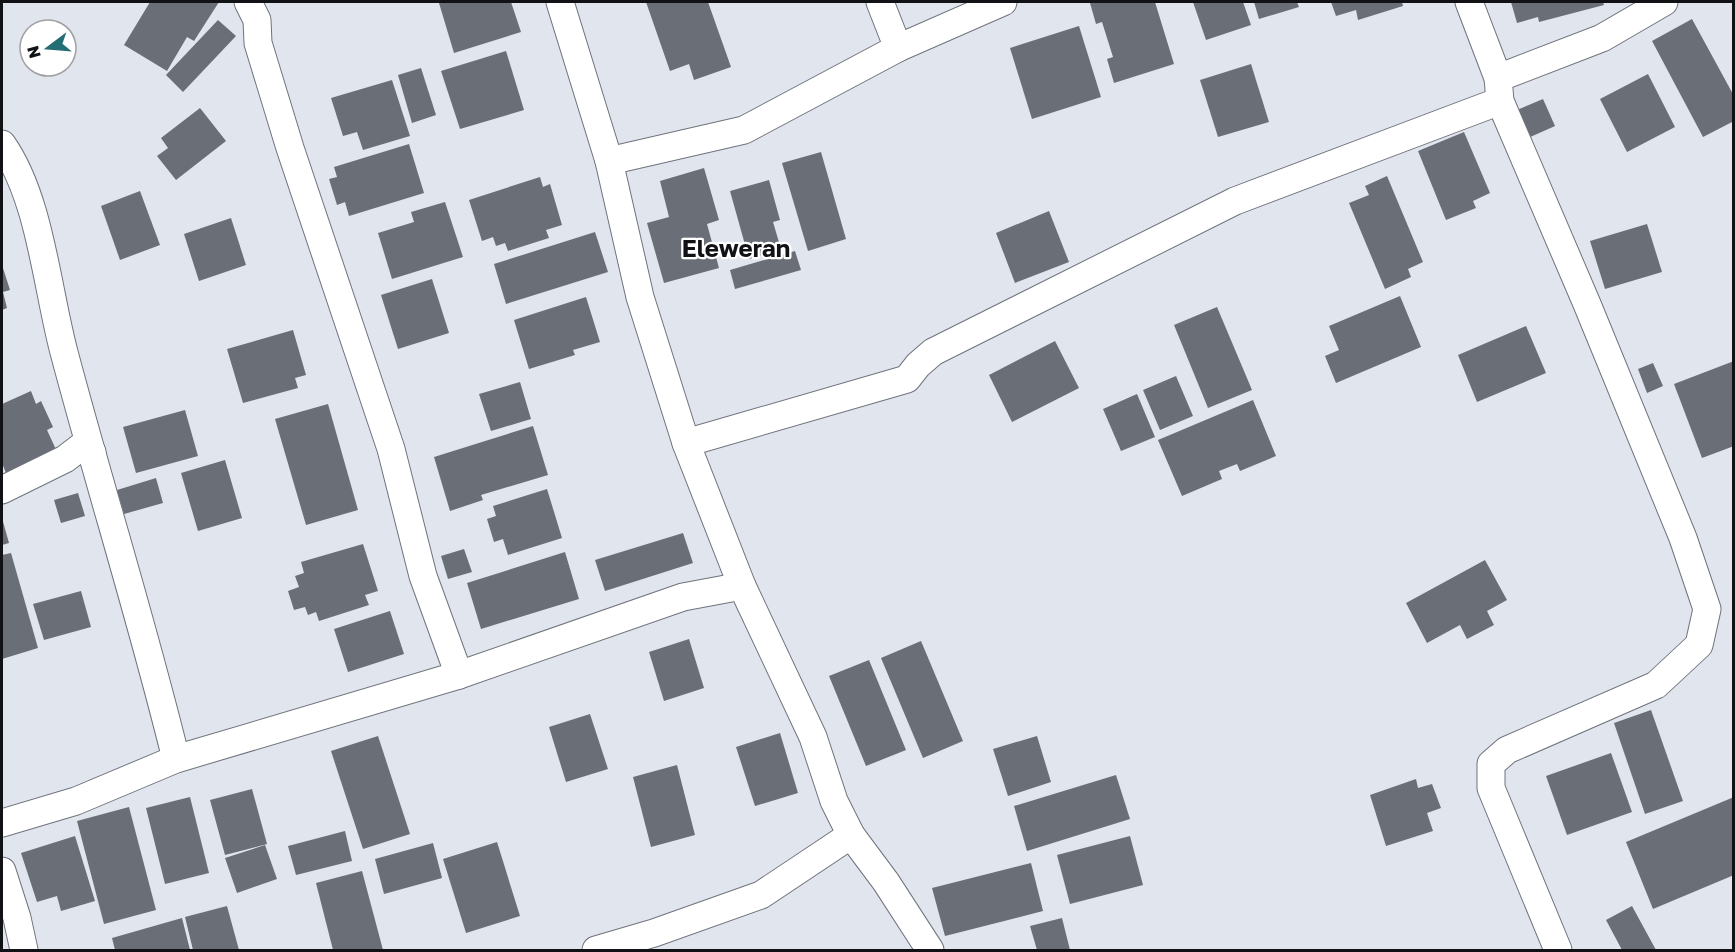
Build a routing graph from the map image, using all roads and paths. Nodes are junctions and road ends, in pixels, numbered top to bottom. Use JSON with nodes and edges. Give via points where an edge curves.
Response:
{"nodes":[{"id":1,"x":248,"y":2,"type":"edge"},
{"id":2,"x":560,"y":2,"type":"edge"},
{"id":3,"x":880,"y":2,"type":"edge"},
{"id":4,"x":1003,"y":2,"type":"edge"},
{"id":5,"x":1469,"y":2,"type":"edge"},
{"id":6,"x":1664,"y":2,"type":"edge"},
{"id":7,"x":898,"y":48,"type":"junction"},
{"id":8,"x":1499,"y":89,"type":"junction"},
{"id":9,"x":2,"y":144,"type":"edge"},
{"id":10,"x":609,"y":161,"type":"junction"},
{"id":11,"x":686,"y":444,"type":"junction"},
{"id":12,"x":93,"y":452,"type":"junction"},
{"id":13,"x":2,"y":490,"type":"edge"},
{"id":14,"x":742,"y":586,"type":"junction"},
{"id":15,"x":459,"y":675,"type":"junction"},
{"id":16,"x":176,"y":759,"type":"junction"},
{"id":17,"x":2,"y":823,"type":"edge"},
{"id":18,"x":850,"y":835,"type":"junction"},
{"id":19,"x":2,"y":871,"type":"edge"},
{"id":20,"x":24,"y":951,"type":"edge"},
{"id":21,"x":596,"y":951,"type":"edge"},
{"id":22,"x":930,"y":951,"type":"edge"},
{"id":23,"x":1558,"y":951,"type":"edge"}],
"edges":[{"from":1,"to":15,"type":"street","via":[[257,20],[258,43],[290,148],[391,449],[423,576]]},
{"from":2,"to":10,"type":"street"},
{"from":3,"to":7,"type":"street"},
{"from":4,"to":7,"type":"street"},
{"from":5,"to":8,"type":"street"},
{"from":6,"to":8,"type":"street"},
{"from":7,"to":10,"type":"street","via":[[744,130]]},
{"from":8,"to":11,"type":"street","via":[[1235,201],[933,352],[907,379]]},
{"from":8,"to":23,"type":"street","via":[[1683,538],[1707,609],[1699,645],[1656,685],[1507,750],[1491,764],[1491,788]]},
{"from":9,"to":12,"type":"street","via":[[32,208],[64,354]]},
{"from":10,"to":11,"type":"street","via":[[640,297]]},
{"from":11,"to":14,"type":"street"},
{"from":12,"to":13,"type":"street","via":[[86,443],[65,459]]},
{"from":12,"to":16,"type":"street"},
{"from":14,"to":15,"type":"street","via":[[683,597]]},
{"from":14,"to":18,"type":"street","via":[[813,737]]},
{"from":15,"to":16,"type":"street"},
{"from":16,"to":17,"type":"street","via":[[76,801]]},
{"from":18,"to":21,"type":"street","via":[[761,895]]},
{"from":18,"to":22,"type":"street"},
{"from":19,"to":20,"type":"street"}]}
